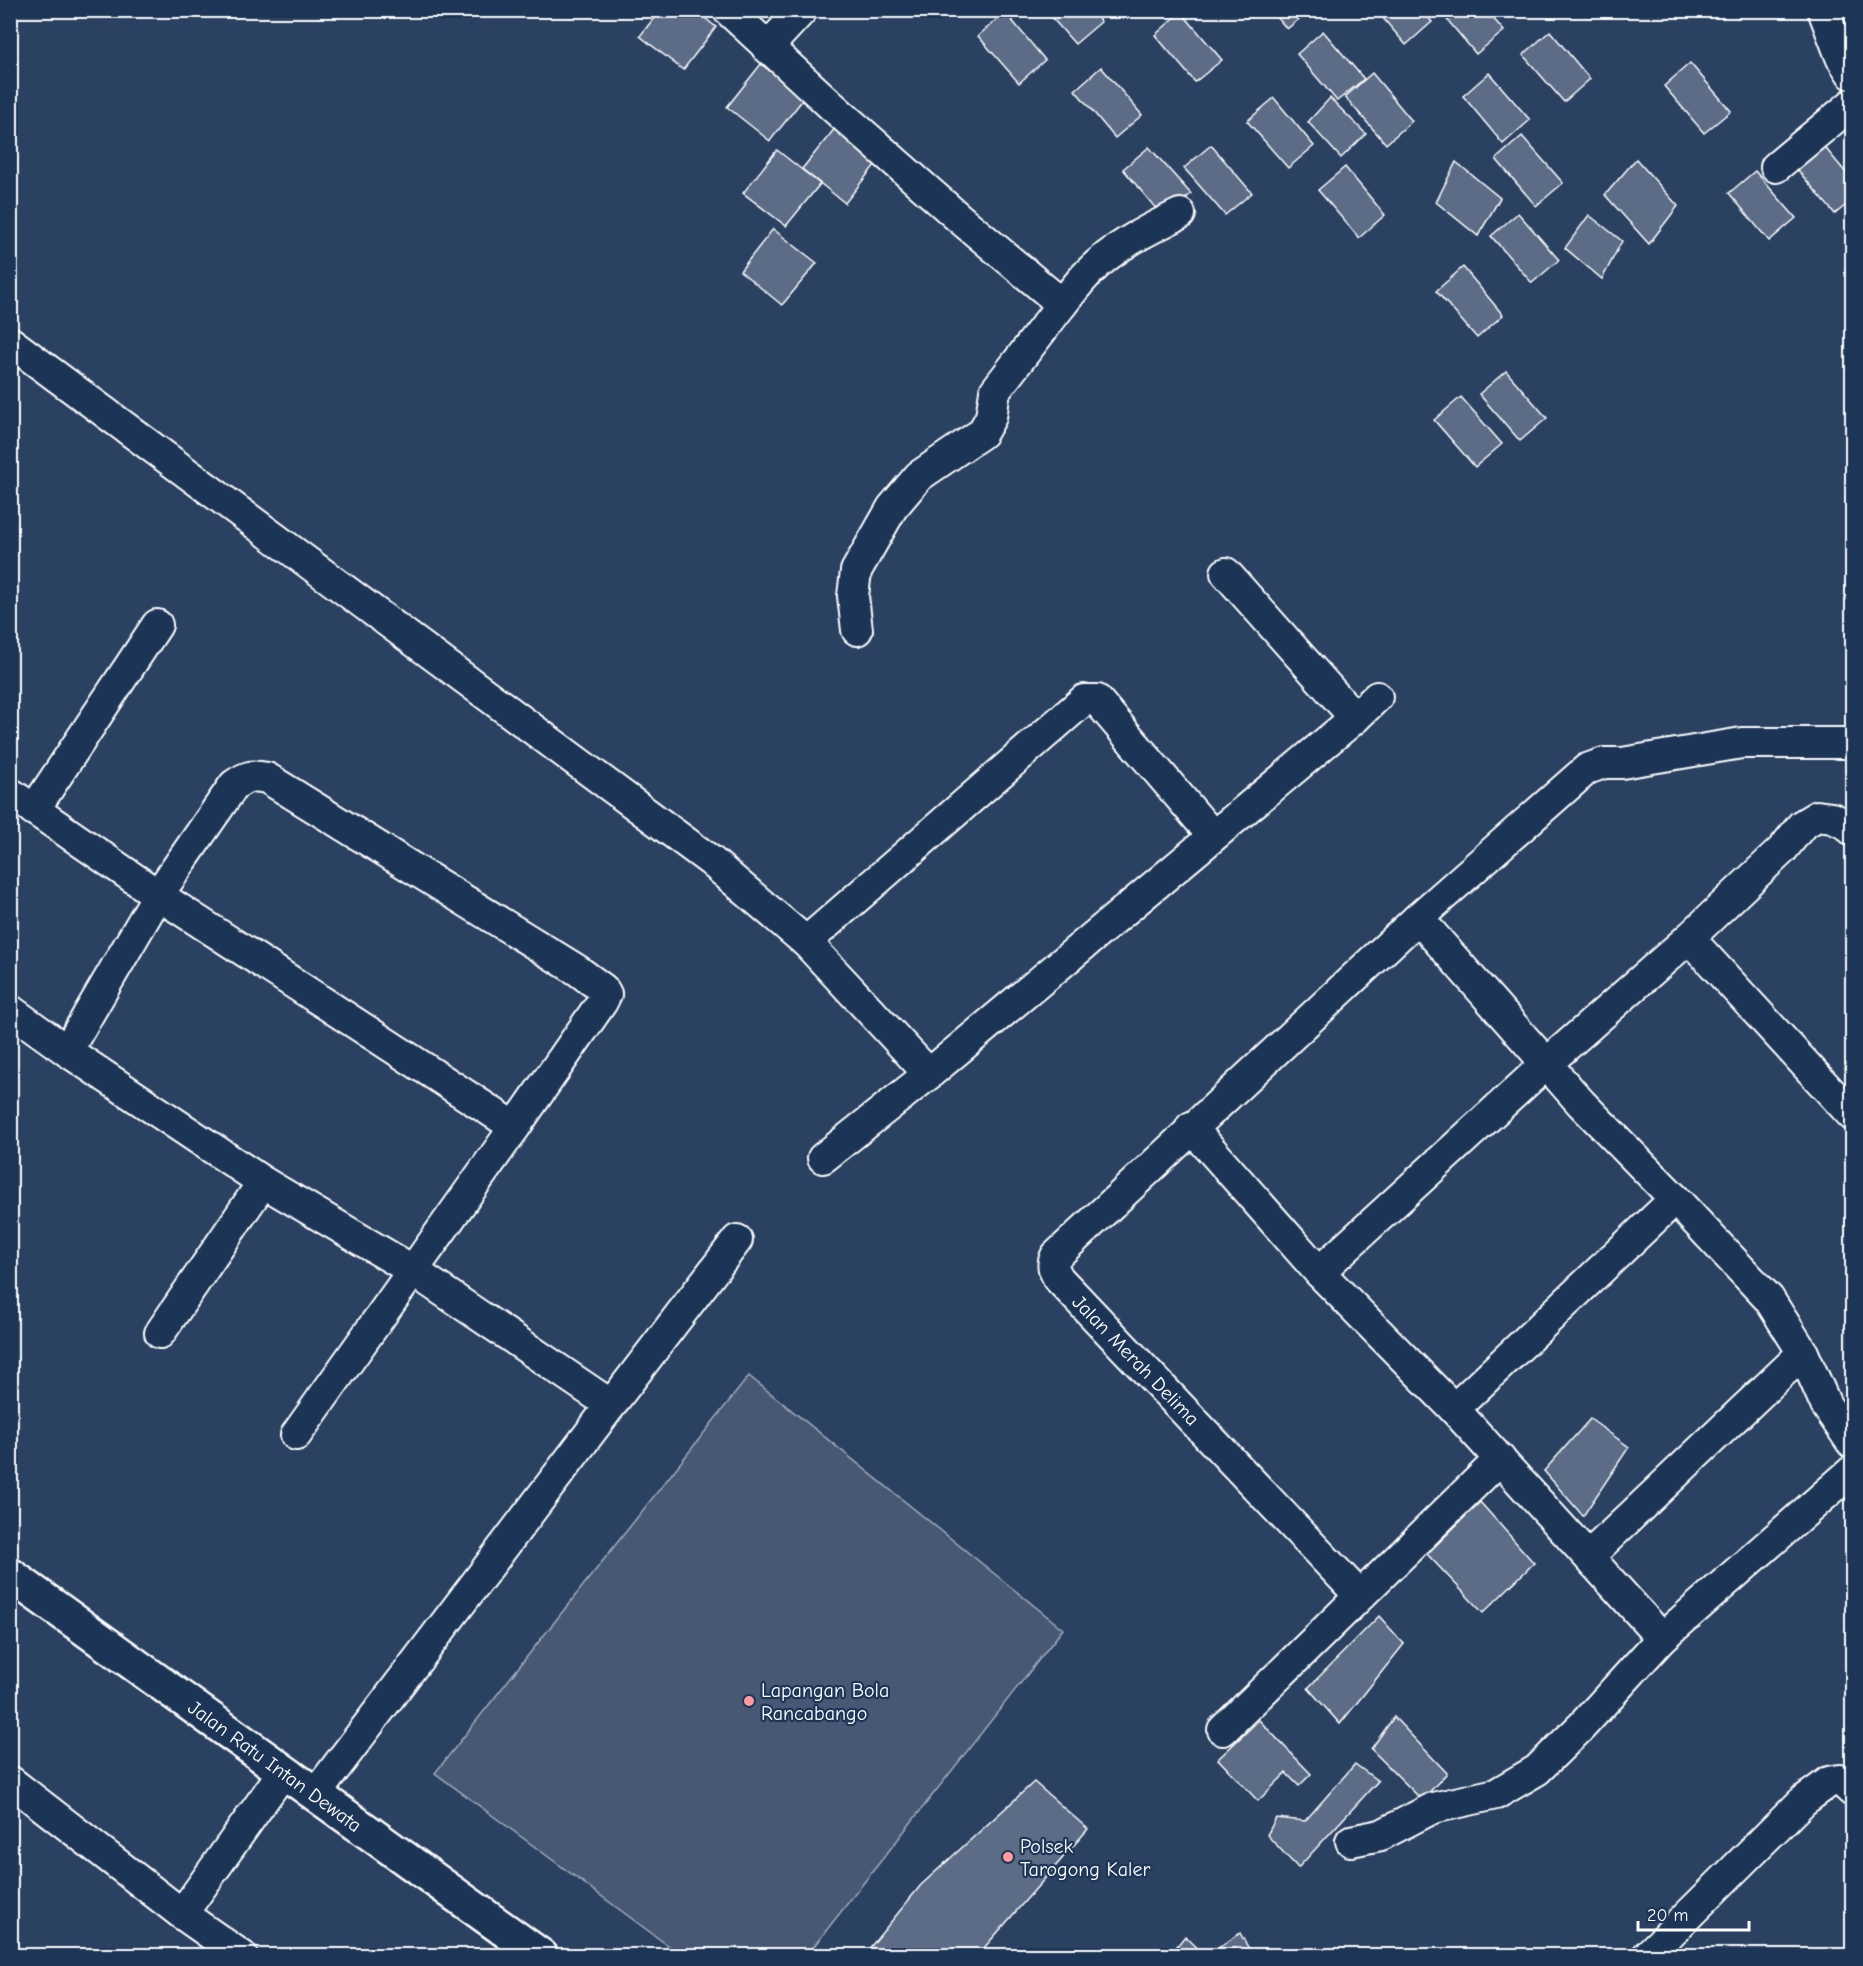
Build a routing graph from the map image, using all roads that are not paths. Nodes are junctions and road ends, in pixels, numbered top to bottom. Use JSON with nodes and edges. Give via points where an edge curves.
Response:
{"nodes":[{"id":1,"x":728,"y":10,"type":"edge"},
{"id":2,"x":802,"y":10,"type":"edge"},
{"id":3,"x":1823,"y":10,"type":"edge"},
{"id":4,"x":767,"y":48,"type":"junction"},
{"id":5,"x":1852,"y":74,"type":"edge"},
{"id":6,"x":1852,"y":104,"type":"edge"},
{"id":7,"x":1776,"y":167,"type":"dead end"},
{"id":8,"x":1180,"y":214,"type":"dead end"},
{"id":9,"x":1062,"y":304,"type":"junction"},
{"id":10,"x":10,"y":342,"type":"edge"},
{"id":11,"x":1226,"y":573,"type":"dead end"},
{"id":12,"x":157,"y":625,"type":"dead end"},
{"id":13,"x":856,"y":630,"type":"dead end"},
{"id":14,"x":1377,"y":697,"type":"dead end"},
{"id":15,"x":1355,"y":718,"type":"junction"},
{"id":16,"x":1852,"y":744,"type":"edge"},
{"id":17,"x":22,"y":802,"type":"edge"},
{"id":18,"x":1852,"y":830,"type":"edge"},
{"id":19,"x":1213,"y":836,"type":"junction"},
{"id":20,"x":158,"y":896,"type":"junction"},
{"id":21,"x":1418,"y":918,"type":"junction"},
{"id":22,"x":1689,"y":938,"type":"junction"},
{"id":23,"x":806,"y":942,"type":"junction"},
{"id":24,"x":10,"y":1010,"type":"edge"},
{"id":25,"x":67,"y":1051,"type":"junction"},
{"id":26,"x":1546,"y":1064,"type":"junction"},
{"id":27,"x":929,"y":1074,"type":"junction"},
{"id":28,"x":1852,"y":1115,"type":"edge"},
{"id":29,"x":515,"y":1128,"type":"junction"},
{"id":30,"x":1191,"y":1128,"type":"junction"},
{"id":31,"x":823,"y":1158,"type":"dead end"},
{"id":32,"x":263,"y":1182,"type":"junction"},
{"id":33,"x":1675,"y":1199,"type":"junction"},
{"id":34,"x":737,"y":1240,"type":"dead end"},
{"id":35,"x":412,"y":1270,"type":"junction"},
{"id":36,"x":1319,"y":1272,"type":"junction"},
{"id":37,"x":160,"y":1333,"type":"dead end"},
{"id":38,"x":1803,"y":1353,"type":"junction"},
{"id":39,"x":611,"y":1405,"type":"junction"},
{"id":40,"x":1454,"y":1409,"type":"junction"},
{"id":41,"x":296,"y":1435,"type":"dead end"},
{"id":42,"x":1852,"y":1443,"type":"edge"},
{"id":43,"x":1500,"y":1459,"type":"junction"},
{"id":44,"x":1852,"y":1471,"type":"edge"},
{"id":45,"x":1589,"y":1556,"type":"junction"},
{"id":46,"x":10,"y":1575,"type":"edge"},
{"id":47,"x":1359,"y":1595,"type":"junction"},
{"id":48,"x":1662,"y":1638,"type":"junction"},
{"id":49,"x":1223,"y":1730,"type":"dead end"},
{"id":50,"x":283,"y":1772,"type":"junction"},
{"id":51,"x":10,"y":1781,"type":"edge"},
{"id":52,"x":1852,"y":1791,"type":"edge"},
{"id":53,"x":315,"y":1794,"type":"junction"},
{"id":54,"x":1351,"y":1841,"type":"dead end"},
{"id":55,"x":182,"y":1914,"type":"junction"},
{"id":56,"x":242,"y":1956,"type":"edge"},
{"id":57,"x":541,"y":1956,"type":"edge"},
{"id":58,"x":1647,"y":1956,"type":"edge"}],
"edges":[{"from":1,"to":4,"type":"street"},
{"from":2,"to":4,"type":"street"},
{"from":3,"to":5,"type":"street","via":[[1841,57]]},
{"from":4,"to":9,"type":"street"},
{"from":6,"to":7,"type":"street"},
{"from":8,"to":9,"type":"street","via":[[1116,249],[1089,272]]},
{"from":9,"to":13,"type":"street","via":[[995,392],[991,417],[982,433],[919,476],[892,508],[856,571]]},
{"from":10,"to":23,"type":"street","via":[[711,861]]},
{"from":11,"to":15,"type":"street"},
{"from":12,"to":17,"type":"street"},
{"from":14,"to":15,"type":"street"},
{"from":15,"to":19,"type":"street"},
{"from":16,"to":21,"type":"street","via":[[1742,743],[1604,763],[1587,769]]},
{"from":17,"to":20,"type":"street"},
{"from":18,"to":22,"type":"street","via":[[1832,818],[1817,816],[1802,825],[1783,849]]},
{"from":19,"to":23,"type":"street","via":[[1097,700],[1084,700]]},
{"from":19,"to":27,"type":"street"},
{"from":20,"to":25,"type":"street"},
{"from":20,"to":29,"type":"street"},
{"from":20,"to":29,"type":"street","via":[[234,785],[246,777],[267,778],[577,970],[606,994]]},
{"from":21,"to":26,"type":"street"},
{"from":21,"to":30,"type":"street"},
{"from":22,"to":26,"type":"street"},
{"from":22,"to":28,"type":"street"},
{"from":23,"to":27,"type":"street"},
{"from":24,"to":25,"type":"street"},
{"from":25,"to":32,"type":"street"},
{"from":26,"to":33,"type":"street"},
{"from":26,"to":36,"type":"street"},
{"from":27,"to":31,"type":"street"},
{"from":29,"to":35,"type":"street"},
{"from":30,"to":36,"type":"street"},
{"from":30,"to":47,"type":"street","name":"Jalan Merah Delima","via":[[1056,1256],[1052,1262],[1054,1271]]},
{"from":32,"to":35,"type":"street"},
{"from":32,"to":37,"type":"street"},
{"from":33,"to":38,"type":"street","via":[[1769,1299]]},
{"from":33,"to":40,"type":"street"},
{"from":34,"to":39,"type":"street"},
{"from":35,"to":39,"type":"street"},
{"from":35,"to":41,"type":"street"},
{"from":36,"to":40,"type":"street"},
{"from":38,"to":42,"type":"street","via":[[1827,1405]]},
{"from":38,"to":45,"type":"street"},
{"from":39,"to":53,"type":"street"},
{"from":40,"to":43,"type":"street"},
{"from":43,"to":45,"type":"street"},
{"from":43,"to":47,"type":"street"},
{"from":44,"to":48,"type":"street"},
{"from":45,"to":48,"type":"street"},
{"from":46,"to":50,"type":"street","name":"Jalan Ratu Intan Dewata"},
{"from":47,"to":49,"type":"street"},
{"from":48,"to":54,"type":"street","via":[[1537,1770],[1496,1794],[1433,1808],[1381,1835]]},
{"from":50,"to":53,"type":"street","name":"Jalan Ratu Intan Dewata"},
{"from":50,"to":55,"type":"street"},
{"from":51,"to":55,"type":"street"},
{"from":52,"to":58,"type":"street","via":[[1840,1780],[1829,1782],[1803,1801]]},
{"from":53,"to":57,"type":"street","name":"Jalan Ratu Intan Dewata"},
{"from":55,"to":56,"type":"street"}]}
